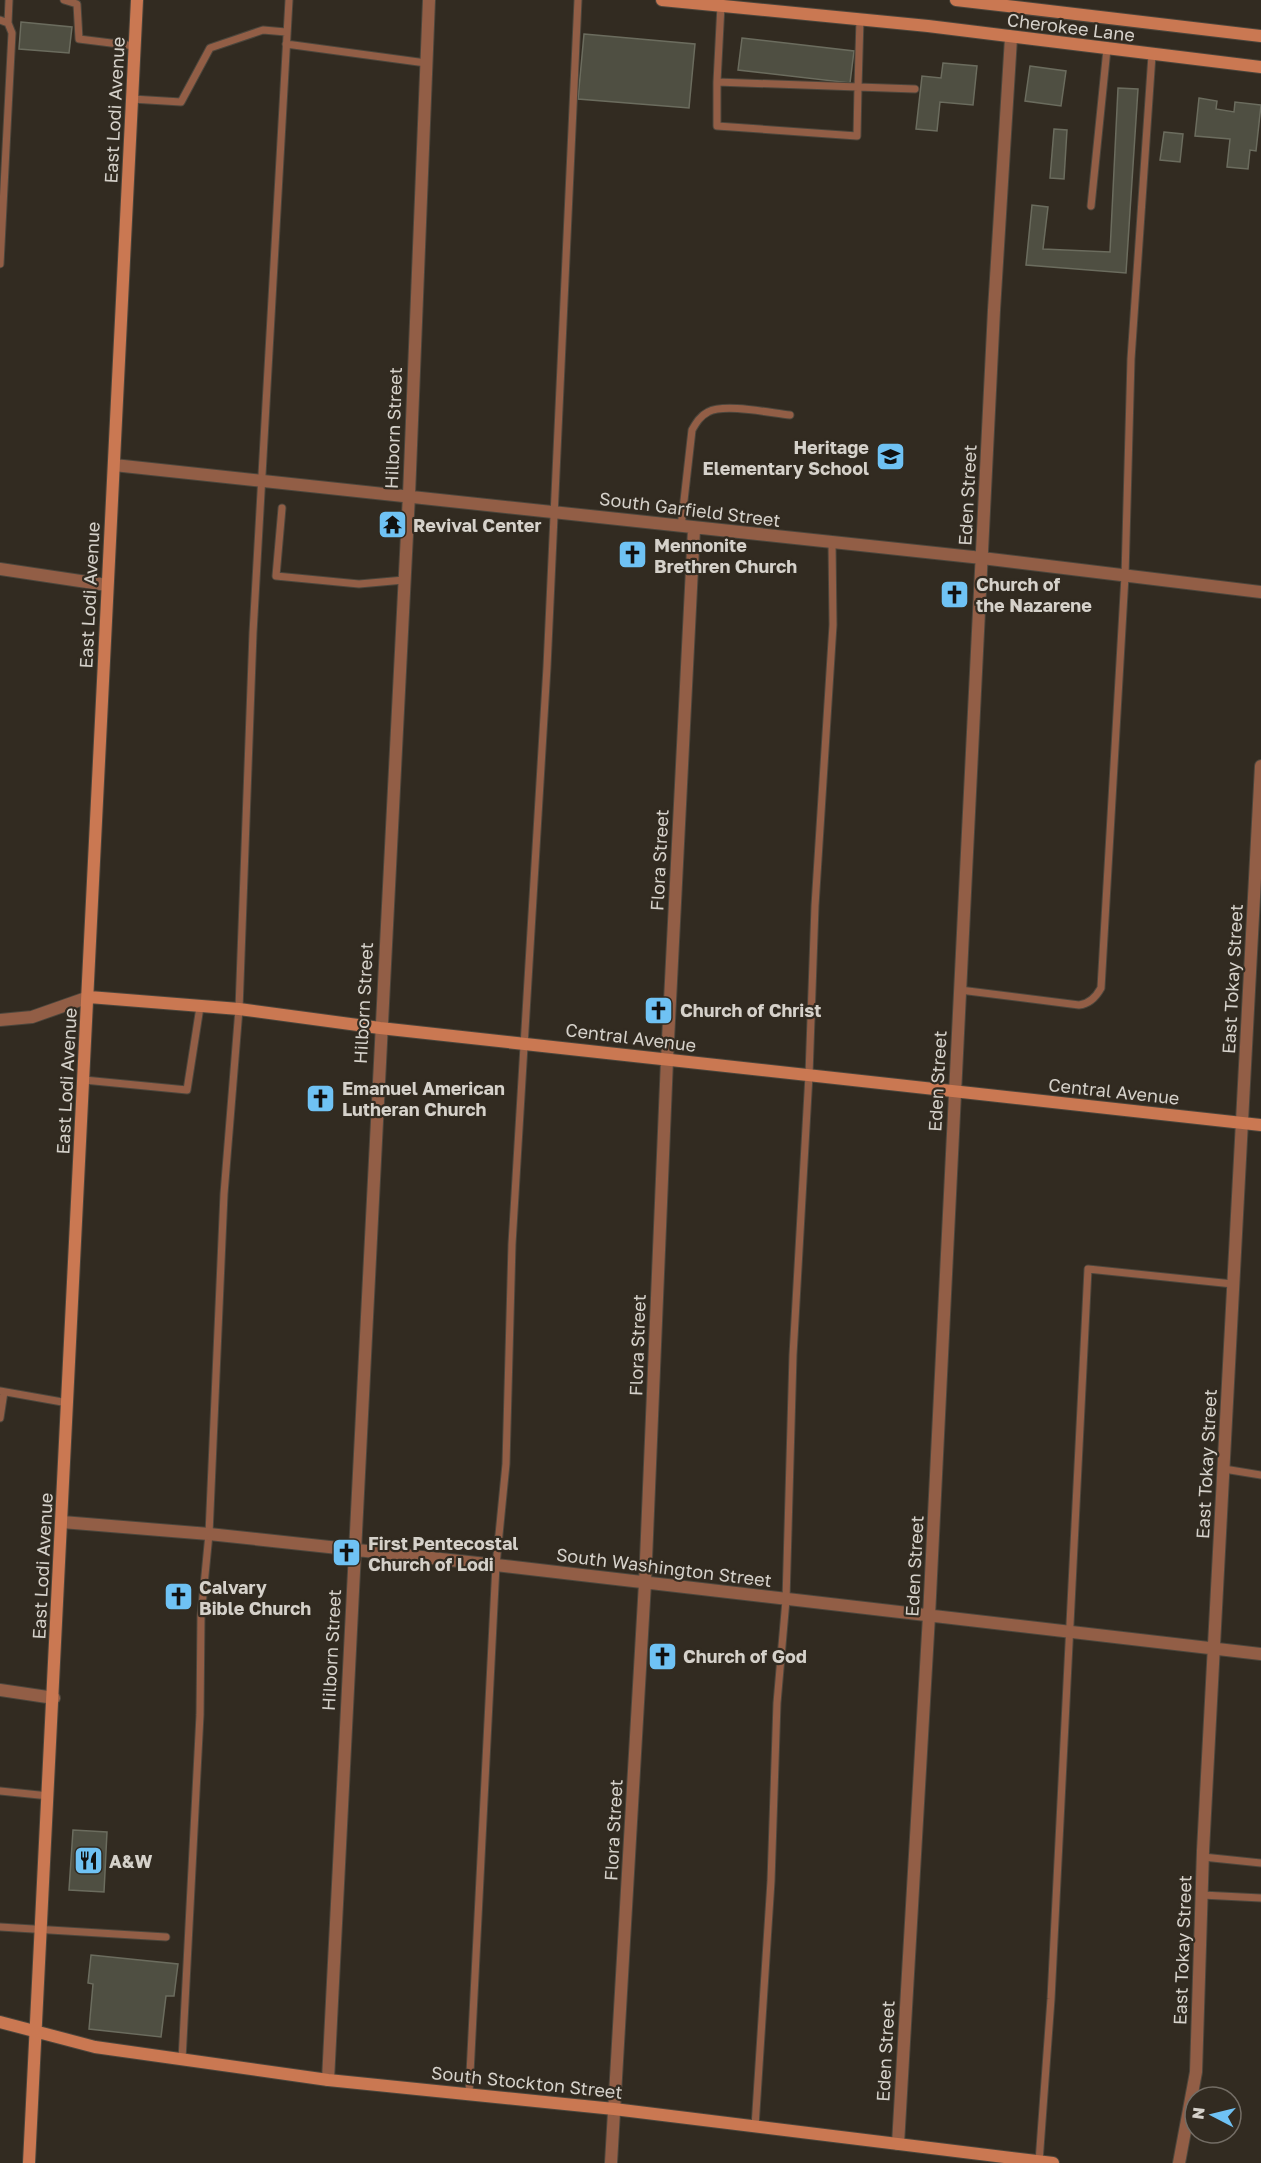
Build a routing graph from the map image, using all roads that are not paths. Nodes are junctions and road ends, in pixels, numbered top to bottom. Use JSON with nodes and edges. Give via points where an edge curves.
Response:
{"nodes":[{"id":1,"x":9,"y":0,"type":"edge"},
{"id":2,"x":64,"y":0,"type":"edge"},
{"id":3,"x":137,"y":0,"type":"edge"},
{"id":4,"x":289,"y":0,"type":"edge"},
{"id":5,"x":429,"y":0,"type":"edge"},
{"id":6,"x":578,"y":0,"type":"edge"},
{"id":7,"x":662,"y":0,"type":"edge"},
{"id":8,"x":956,"y":0,"type":"edge"},
{"id":9,"x":1004,"y":3,"type":"edge"},
{"id":10,"x":721,"y":5,"type":"junction"},
{"id":11,"x":860,"y":19,"type":"junction"},
{"id":12,"x":4,"y":22,"type":"edge"},
{"id":13,"x":286,"y":32,"type":"junction"},
{"id":14,"x":1261,"y":36,"type":"edge"},
{"id":15,"x":1011,"y":38,"type":"junction"},
{"id":16,"x":286,"y":45,"type":"junction"},
{"id":17,"x":135,"y":46,"type":"junction"},
{"id":18,"x":1107,"y":49,"type":"junction"},
{"id":19,"x":1152,"y":55,"type":"junction"},
{"id":20,"x":426,"y":63,"type":"junction"},
{"id":21,"x":1261,"y":67,"type":"edge"},
{"id":22,"x":717,"y":82,"type":"junction"},
{"id":23,"x":858,"y":87,"type":"junction"},
{"id":24,"x":915,"y":89,"type":"dead end"},
{"id":25,"x":132,"y":99,"type":"junction"},
{"id":26,"x":1091,"y":206,"type":"dead end"},
{"id":27,"x":0,"y":264,"type":"edge"},
{"id":28,"x":790,"y":415,"type":"dead end"},
{"id":29,"x":114,"y":465,"type":"junction"},
{"id":30,"x":262,"y":479,"type":"junction"},
{"id":31,"x":408,"y":495,"type":"junction"},
{"id":32,"x":282,"y":508,"type":"dead end"},
{"id":33,"x":555,"y":512,"type":"junction"},
{"id":34,"x":681,"y":527,"type":"junction"},
{"id":35,"x":694,"y":529,"type":"junction"},
{"id":36,"x":832,"y":543,"type":"junction"},
{"id":37,"x":982,"y":558,"type":"junction"},
{"id":38,"x":0,"y":569,"type":"edge"},
{"id":39,"x":1125,"y":576,"type":"junction"},
{"id":40,"x":404,"y":580,"type":"junction"},
{"id":41,"x":107,"y":585,"type":"junction"},
{"id":42,"x":1261,"y":592,"type":"edge"},
{"id":43,"x":1261,"y":766,"type":"edge"},
{"id":44,"x":960,"y":990,"type":"junction"},
{"id":45,"x":88,"y":998,"type":"junction"},
{"id":46,"x":200,"y":1007,"type":"junction"},
{"id":47,"x":239,"y":1009,"type":"junction"},
{"id":48,"x":0,"y":1020,"type":"edge"},
{"id":49,"x":380,"y":1028,"type":"junction"},
{"id":50,"x":525,"y":1042,"type":"junction"},
{"id":51,"x":667,"y":1060,"type":"junction"},
{"id":52,"x":809,"y":1076,"type":"junction"},
{"id":53,"x":84,"y":1080,"type":"junction"},
{"id":54,"x":954,"y":1092,"type":"junction"},
{"id":55,"x":1243,"y":1123,"type":"junction"},
{"id":56,"x":1261,"y":1125,"type":"edge"},
{"id":57,"x":1233,"y":1284,"type":"junction"},
{"id":58,"x":2,"y":1392,"type":"edge"},
{"id":59,"x":68,"y":1403,"type":"junction"},
{"id":60,"x":0,"y":1418,"type":"edge"},
{"id":61,"x":1224,"y":1469,"type":"junction"},
{"id":62,"x":1261,"y":1474,"type":"edge"},
{"id":63,"x":62,"y":1522,"type":"junction"},
{"id":64,"x":209,"y":1534,"type":"junction"},
{"id":65,"x":354,"y":1551,"type":"junction"},
{"id":66,"x":496,"y":1565,"type":"junction"},
{"id":67,"x":645,"y":1583,"type":"junction"},
{"id":68,"x":786,"y":1600,"type":"junction"},
{"id":69,"x":929,"y":1616,"type":"junction"},
{"id":70,"x":1070,"y":1632,"type":"junction"},
{"id":71,"x":1214,"y":1649,"type":"junction"},
{"id":72,"x":1261,"y":1654,"type":"edge"},
{"id":73,"x":0,"y":1690,"type":"edge"},
{"id":74,"x":54,"y":1698,"type":"junction"},
{"id":75,"x":0,"y":1791,"type":"edge"},
{"id":76,"x":49,"y":1796,"type":"junction"},
{"id":77,"x":1203,"y":1857,"type":"junction"},
{"id":78,"x":1261,"y":1863,"type":"edge"},
{"id":79,"x":1202,"y":1895,"type":"junction"},
{"id":80,"x":1261,"y":1898,"type":"edge"},
{"id":81,"x":0,"y":1927,"type":"edge"},
{"id":82,"x":42,"y":1931,"type":"junction"},
{"id":83,"x":166,"y":1937,"type":"dead end"},
{"id":84,"x":0,"y":2022,"type":"edge"},
{"id":85,"x":37,"y":2032,"type":"junction"},
{"id":86,"x":182,"y":2061,"type":"junction"},
{"id":87,"x":327,"y":2080,"type":"junction"},
{"id":88,"x":469,"y":2093,"type":"junction"},
{"id":89,"x":614,"y":2109,"type":"junction"},
{"id":90,"x":755,"y":2127,"type":"junction"},
{"id":91,"x":898,"y":2144,"type":"junction"},
{"id":92,"x":1039,"y":2162,"type":"junction"},
{"id":93,"x":29,"y":2163,"type":"edge"},
{"id":94,"x":611,"y":2163,"type":"edge"},
{"id":95,"x":1053,"y":2163,"type":"edge"},
{"id":96,"x":1179,"y":2163,"type":"edge"}],
"edges":[{"from":1,"to":12,"type":"lane"},
{"from":2,"to":17,"type":"lane","via":[[77,4],[79,39]]},
{"from":3,"to":17,"type":"main road","name":"East Lodi Avenue"},
{"from":4,"to":13,"type":"lane"},
{"from":5,"to":20,"type":"street","name":"Hilborn Street"},
{"from":6,"to":33,"type":"lane"},
{"from":7,"to":10,"type":"main road","name":"Cherokee Lane"},
{"from":8,"to":9,"type":"main road","name":"Cherokee Lane"},
{"from":9,"to":14,"type":"main road","name":"Cherokee Lane"},
{"from":10,"to":11,"type":"main road","name":"Cherokee Lane"},
{"from":10,"to":22,"type":"lane"},
{"from":11,"to":15,"type":"main road","name":"Cherokee Lane"},
{"from":11,"to":23,"type":"lane"},
{"from":12,"to":27,"type":"lane","via":[[12,33]]},
{"from":13,"to":16,"type":"lane"},
{"from":13,"to":25,"type":"lane","via":[[263,30],[210,48],[181,102]]},
{"from":15,"to":18,"type":"main road","name":"Cherokee Lane"},
{"from":15,"to":37,"type":"street","name":"Eden Street"},
{"from":16,"to":20,"type":"lane"},
{"from":16,"to":30,"type":"lane"},
{"from":17,"to":25,"type":"main road","name":"East Lodi Avenue"},
{"from":18,"to":19,"type":"main road","name":"Cherokee Lane"},
{"from":18,"to":26,"type":"lane"},
{"from":19,"to":21,"type":"main road","name":"Cherokee Lane"},
{"from":19,"to":39,"type":"lane","via":[[1131,359]]},
{"from":20,"to":31,"type":"street","name":"Hilborn Street"},
{"from":22,"to":23,"type":"lane"},
{"from":22,"to":23,"type":"lane","via":[[717,126],[857,136]]},
{"from":23,"to":24,"type":"lane"},
{"from":25,"to":29,"type":"main road","name":"East Lodi Avenue"},
{"from":28,"to":34,"type":"lane","via":[[726,409],[709,411],[699,419],[692,430]]},
{"from":29,"to":30,"type":"street","name":"South Garfield Street"},
{"from":29,"to":41,"type":"main road","name":"East Lodi Avenue"},
{"from":30,"to":31,"type":"street","name":"South Garfield Street"},
{"from":30,"to":47,"type":"lane"},
{"from":31,"to":33,"type":"street","name":"South Garfield Street"},
{"from":31,"to":40,"type":"street","name":"Hilborn Street"},
{"from":32,"to":40,"type":"lane","via":[[276,576],[359,584]]},
{"from":33,"to":34,"type":"street","name":"South Garfield Street"},
{"from":33,"to":50,"type":"lane"},
{"from":34,"to":35,"type":"street","name":"South Garfield Street"},
{"from":35,"to":36,"type":"street","name":"South Garfield Street"},
{"from":35,"to":51,"type":"street","name":"Flora Street"},
{"from":36,"to":37,"type":"street","name":"South Garfield Street"},
{"from":36,"to":52,"type":"lane","via":[[833,625],[815,906]]},
{"from":37,"to":39,"type":"street","name":"South Garfield Street"},
{"from":37,"to":44,"type":"street","name":"Eden Street"},
{"from":38,"to":41,"type":"street"},
{"from":39,"to":42,"type":"street","name":"South Garfield Street"},
{"from":39,"to":44,"type":"lane","via":[[1101,988],[1086,1005]]},
{"from":40,"to":49,"type":"street","name":"Hilborn Street"},
{"from":41,"to":45,"type":"main road","name":"East Lodi Avenue"},
{"from":43,"to":55,"type":"street","name":"East Tokay Street"},
{"from":44,"to":54,"type":"street","name":"Eden Street"},
{"from":45,"to":46,"type":"main road","name":"Central Avenue"},
{"from":45,"to":48,"type":"street","name":"Central Avenue","via":[[32,1017]]},
{"from":45,"to":53,"type":"main road","name":"East Lodi Avenue"},
{"from":46,"to":47,"type":"main road","name":"Central Avenue"},
{"from":46,"to":53,"type":"lane","via":[[187,1090]]},
{"from":47,"to":49,"type":"main road","name":"Central Avenue"},
{"from":47,"to":64,"type":"lane","via":[[224,1194]]},
{"from":49,"to":50,"type":"main road","name":"Central Avenue"},
{"from":49,"to":65,"type":"street","name":"Hilborn Street"},
{"from":50,"to":51,"type":"main road","name":"Central Avenue"},
{"from":50,"to":66,"type":"lane","via":[[512,1244],[506,1464]]},
{"from":51,"to":52,"type":"main road","name":"Central Avenue"},
{"from":51,"to":67,"type":"street","name":"Flora Street"},
{"from":52,"to":54,"type":"main road","name":"Central Avenue"},
{"from":52,"to":68,"type":"lane","via":[[793,1355]]},
{"from":53,"to":59,"type":"main road","name":"East Lodi Avenue"},
{"from":54,"to":55,"type":"main road","name":"Central Avenue"},
{"from":54,"to":69,"type":"street","name":"Eden Street"},
{"from":55,"to":56,"type":"main road","name":"Central Avenue"},
{"from":55,"to":57,"type":"street","name":"East Tokay Street"},
{"from":57,"to":61,"type":"street","name":"East Tokay Street"},
{"from":57,"to":70,"type":"lane","via":[[1088,1269]]},
{"from":58,"to":59,"type":"lane"},
{"from":58,"to":60,"type":"lane"},
{"from":59,"to":63,"type":"main road","name":"East Lodi Avenue"},
{"from":61,"to":62,"type":"lane"},
{"from":61,"to":71,"type":"street","name":"East Tokay Street"},
{"from":63,"to":64,"type":"street","name":"South Washington Street"},
{"from":63,"to":74,"type":"main road","name":"East Lodi Avenue"},
{"from":64,"to":65,"type":"street","name":"South Washington Street"},
{"from":64,"to":86,"type":"lane","via":[[201,1616],[200,1715]]},
{"from":65,"to":66,"type":"street","name":"South Washington Street"},
{"from":65,"to":87,"type":"street","name":"Hilborn Street"},
{"from":66,"to":67,"type":"street","name":"South Washington Street"},
{"from":66,"to":88,"type":"lane"},
{"from":67,"to":68,"type":"street","name":"South Washington Street"},
{"from":67,"to":89,"type":"street","name":"Flora Street"},
{"from":68,"to":69,"type":"street","name":"South Washington Street"},
{"from":68,"to":90,"type":"lane"},
{"from":69,"to":70,"type":"street","name":"South Washington Street"},
{"from":69,"to":91,"type":"street","name":"Eden Street"},
{"from":70,"to":71,"type":"street","name":"South Washington Street"},
{"from":70,"to":92,"type":"lane"},
{"from":71,"to":72,"type":"street","name":"South Washington Street"},
{"from":71,"to":77,"type":"street","name":"East Tokay Street"},
{"from":73,"to":74,"type":"street"},
{"from":74,"to":76,"type":"main road","name":"East Lodi Avenue"},
{"from":75,"to":76,"type":"lane"},
{"from":76,"to":82,"type":"main road","name":"East Lodi Avenue"},
{"from":77,"to":78,"type":"lane"},
{"from":77,"to":79,"type":"street","name":"East Tokay Street"},
{"from":79,"to":80,"type":"lane"},
{"from":79,"to":96,"type":"street","name":"East Tokay Street","via":[[1196,2072]]},
{"from":81,"to":82,"type":"lane"},
{"from":82,"to":83,"type":"lane"},
{"from":82,"to":85,"type":"main road","name":"East Lodi Avenue"},
{"from":84,"to":85,"type":"main road","name":"South Stockton Street"},
{"from":85,"to":86,"type":"main road","name":"South Stockton Street","via":[[95,2048]]},
{"from":85,"to":93,"type":"main road","name":"East Lodi Avenue"},
{"from":86,"to":87,"type":"main road","name":"South Stockton Street"},
{"from":87,"to":88,"type":"main road","name":"South Stockton Street"},
{"from":88,"to":89,"type":"main road","name":"South Stockton Street"},
{"from":89,"to":90,"type":"main road","name":"South Stockton Street"},
{"from":89,"to":94,"type":"street","name":"Flora Street"},
{"from":90,"to":91,"type":"main road","name":"South Stockton Street"},
{"from":91,"to":92,"type":"main road","name":"South Stockton Street"},
{"from":92,"to":95,"type":"main road","name":"South Stockton Street"}]}
